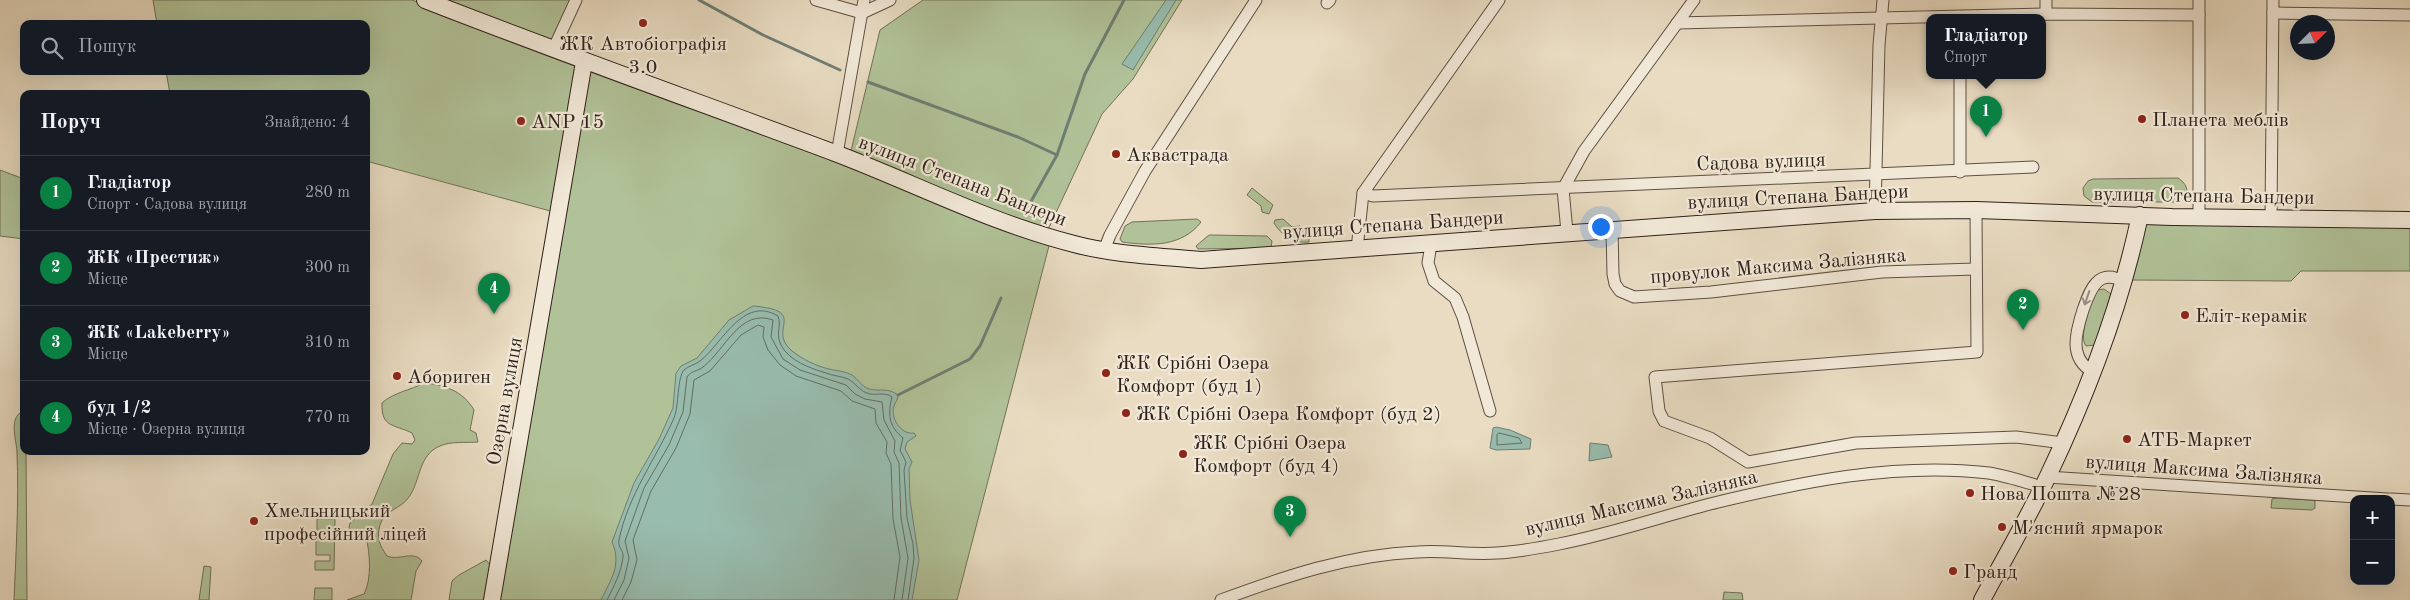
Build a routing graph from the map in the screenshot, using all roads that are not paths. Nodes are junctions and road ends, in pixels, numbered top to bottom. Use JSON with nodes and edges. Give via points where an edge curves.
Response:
{"nodes":[{"id":1,"x":425,"y":0,"type":"edge"},
{"id":2,"x":576,"y":0,"type":"edge"},
{"id":3,"x":816,"y":0,"type":"edge"},
{"id":4,"x":864,"y":0,"type":"edge"},
{"id":5,"x":890,"y":0,"type":"edge"},
{"id":6,"x":1256,"y":0,"type":"edge"},
{"id":7,"x":1498,"y":0,"type":"edge"},
{"id":8,"x":1694,"y":0,"type":"edge"},
{"id":9,"x":1883,"y":0,"type":"edge"},
{"id":10,"x":2046,"y":0,"type":"edge"},
{"id":11,"x":2200,"y":0,"type":"edge"},
{"id":12,"x":2273,"y":0,"type":"edge"},
{"id":13,"x":862,"y":13,"type":"junction"},
{"id":14,"x":2273,"y":13,"type":"junction"},
{"id":15,"x":2046,"y":14,"type":"joint"},
{"id":16,"x":2199,"y":15,"type":"junction"},
{"id":17,"x":2410,"y":15,"type":"edge"},
{"id":18,"x":1882,"y":18,"type":"junction"},
{"id":19,"x":1926,"y":18,"type":"edge"},
{"id":20,"x":1677,"y":23,"type":"junction"},
{"id":21,"x":553,"y":50,"type":"junction"},
{"id":22,"x":584,"y":62,"type":"junction"},
{"id":23,"x":1960,"y":79,"type":"edge"},
{"id":24,"x":837,"y":154,"type":"junction"},
{"id":25,"x":2033,"y":167,"type":"dead end"},
{"id":26,"x":1960,"y":172,"type":"junction"},
{"id":27,"x":1876,"y":176,"type":"junction"},
{"id":28,"x":1563,"y":189,"type":"junction"},
{"id":29,"x":1362,"y":193,"type":"junction"},
{"id":30,"x":1976,"y":210,"type":"junction"},
{"id":31,"x":1875,"y":211,"type":"junction"},
{"id":32,"x":2140,"y":215,"type":"junction"},
{"id":33,"x":2198,"y":217,"type":"junction"},
{"id":34,"x":2271,"y":218,"type":"junction"},
{"id":35,"x":2410,"y":220,"type":"edge"},
{"id":36,"x":1612,"y":229,"type":"junction"},
{"id":37,"x":1567,"y":232,"type":"junction"},
{"id":38,"x":1432,"y":244,"type":"junction"},
{"id":39,"x":1357,"y":249,"type":"junction"},
{"id":40,"x":1104,"y":250,"type":"junction"},
{"id":41,"x":1975,"y":269,"type":"junction"},
{"id":42,"x":2124,"y":282,"type":"junction"},
{"id":43,"x":2093,"y":372,"type":"junction"},
{"id":44,"x":1490,"y":411,"type":"dead end"},
{"id":45,"x":2063,"y":443,"type":"junction"},
{"id":46,"x":2045,"y":482,"type":"junction"},
{"id":47,"x":2350,"y":497,"type":"edge"},
{"id":48,"x":2395,"y":499,"type":"edge"},
{"id":49,"x":2410,"y":500,"type":"edge"},
{"id":50,"x":492,"y":600,"type":"edge"},
{"id":51,"x":1222,"y":600,"type":"edge"},
{"id":52,"x":1982,"y":600,"type":"edge"}],
"edges":[{"from":1,"to":21,"type":"main road","name":"вулиця Степана Бандери"},
{"from":2,"to":21,"type":"street"},
{"from":3,"to":13,"type":"street"},
{"from":4,"to":13,"type":"street"},
{"from":5,"to":13,"type":"street"},
{"from":6,"to":40,"type":"street","via":[[1145,171]]},
{"from":7,"to":29,"type":"street"},
{"from":8,"to":20,"type":"street"},
{"from":9,"to":18,"type":"street"},
{"from":10,"to":15,"type":"street"},
{"from":11,"to":16,"type":"street"},
{"from":12,"to":14,"type":"street"},
{"from":13,"to":24,"type":"street"},
{"from":14,"to":17,"type":"street"},
{"from":14,"to":34,"type":"street"},
{"from":15,"to":16,"type":"street"},
{"from":16,"to":33,"type":"street"},
{"from":18,"to":19,"type":"street"},
{"from":18,"to":20,"type":"street"},
{"from":18,"to":27,"type":"street","via":[[1878,45]]},
{"from":20,"to":28,"type":"street","via":[[1584,151]]},
{"from":21,"to":22,"type":"main road","name":"вулиця Степана Бандери"},
{"from":22,"to":24,"type":"main road","name":"вулиця Степана Бандери"},
{"from":22,"to":50,"type":"main road","name":"Озерна вулиця"},
{"from":23,"to":26,"type":"street"},
{"from":24,"to":40,"type":"main road","name":"вулиця Степана Бандери","via":[[1011,225]]},
{"from":25,"to":26,"type":"street","name":"Садова вулиця"},
{"from":26,"to":27,"type":"street","name":"Садова вулиця"},
{"from":27,"to":28,"type":"street","name":"Садова вулиця"},
{"from":27,"to":31,"type":"street"},
{"from":28,"to":29,"type":"street","name":"Садова вулиця","via":[[1373,196]]},
{"from":28,"to":37,"type":"street"},
{"from":29,"to":39,"type":"street"},
{"from":30,"to":31,"type":"main road","name":"вулиця Степана Бандери"},
{"from":30,"to":32,"type":"main road","name":"вулиця Степана Бандери"},
{"from":30,"to":41,"type":"street"},
{"from":31,"to":36,"type":"main road","name":"вулиця Степана Бандери"},
{"from":32,"to":33,"type":"main road","name":"вулиця Степана Бандери"},
{"from":32,"to":42,"type":"main road"},
{"from":33,"to":34,"type":"main road","name":"вулиця Степана Бандери"},
{"from":34,"to":35,"type":"main road","name":"вулиця Степана Бандери"},
{"from":36,"to":37,"type":"main road","name":"вулиця Степана Бандери"},
{"from":36,"to":41,"type":"street","name":"провулок Максима Залізняка","via":[[1615,284],[1620,291],[1634,297],[1711,292],[1882,272]]},
{"from":37,"to":38,"type":"main road","name":"вулиця Степана Бандери"},
{"from":38,"to":39,"type":"main road","name":"вулиця Степана Бандери"},
{"from":38,"to":44,"type":"street","via":[[1428,262],[1434,282],[1455,298],[1463,316]]},
{"from":39,"to":40,"type":"main road","name":"вулиця Степана Бандери","via":[[1201,260]]},
{"from":41,"to":45,"type":"street","name":"вулиця Максима Залізняка","via":[[1978,352],[1655,377],[1659,411],[1664,421],[1710,438],[1748,462],[1856,442],[2016,437]]},
{"from":42,"to":43,"type":"main road"},
{"from":42,"to":43,"type":"street","one_way":true,"via":[[2105,278],[2089,291],[2075,336],[2078,353],[2086,368]]},
{"from":43,"to":45,"type":"main road"},
{"from":45,"to":46,"type":"main road"},
{"from":46,"to":47,"type":"street","name":"вулиця Максима Залізняка"},
{"from":46,"to":51,"type":"street","name":"вулиця Максима Залізняка","via":[[1973,472],[1879,472],[1836,478],[1709,505],[1632,528],[1558,545],[1496,553],[1417,552],[1347,559],[1285,576]]},
{"from":46,"to":52,"type":"main road"},
{"from":48,"to":49,"type":"street","name":"вулиця Максима Залізняка"}]}
